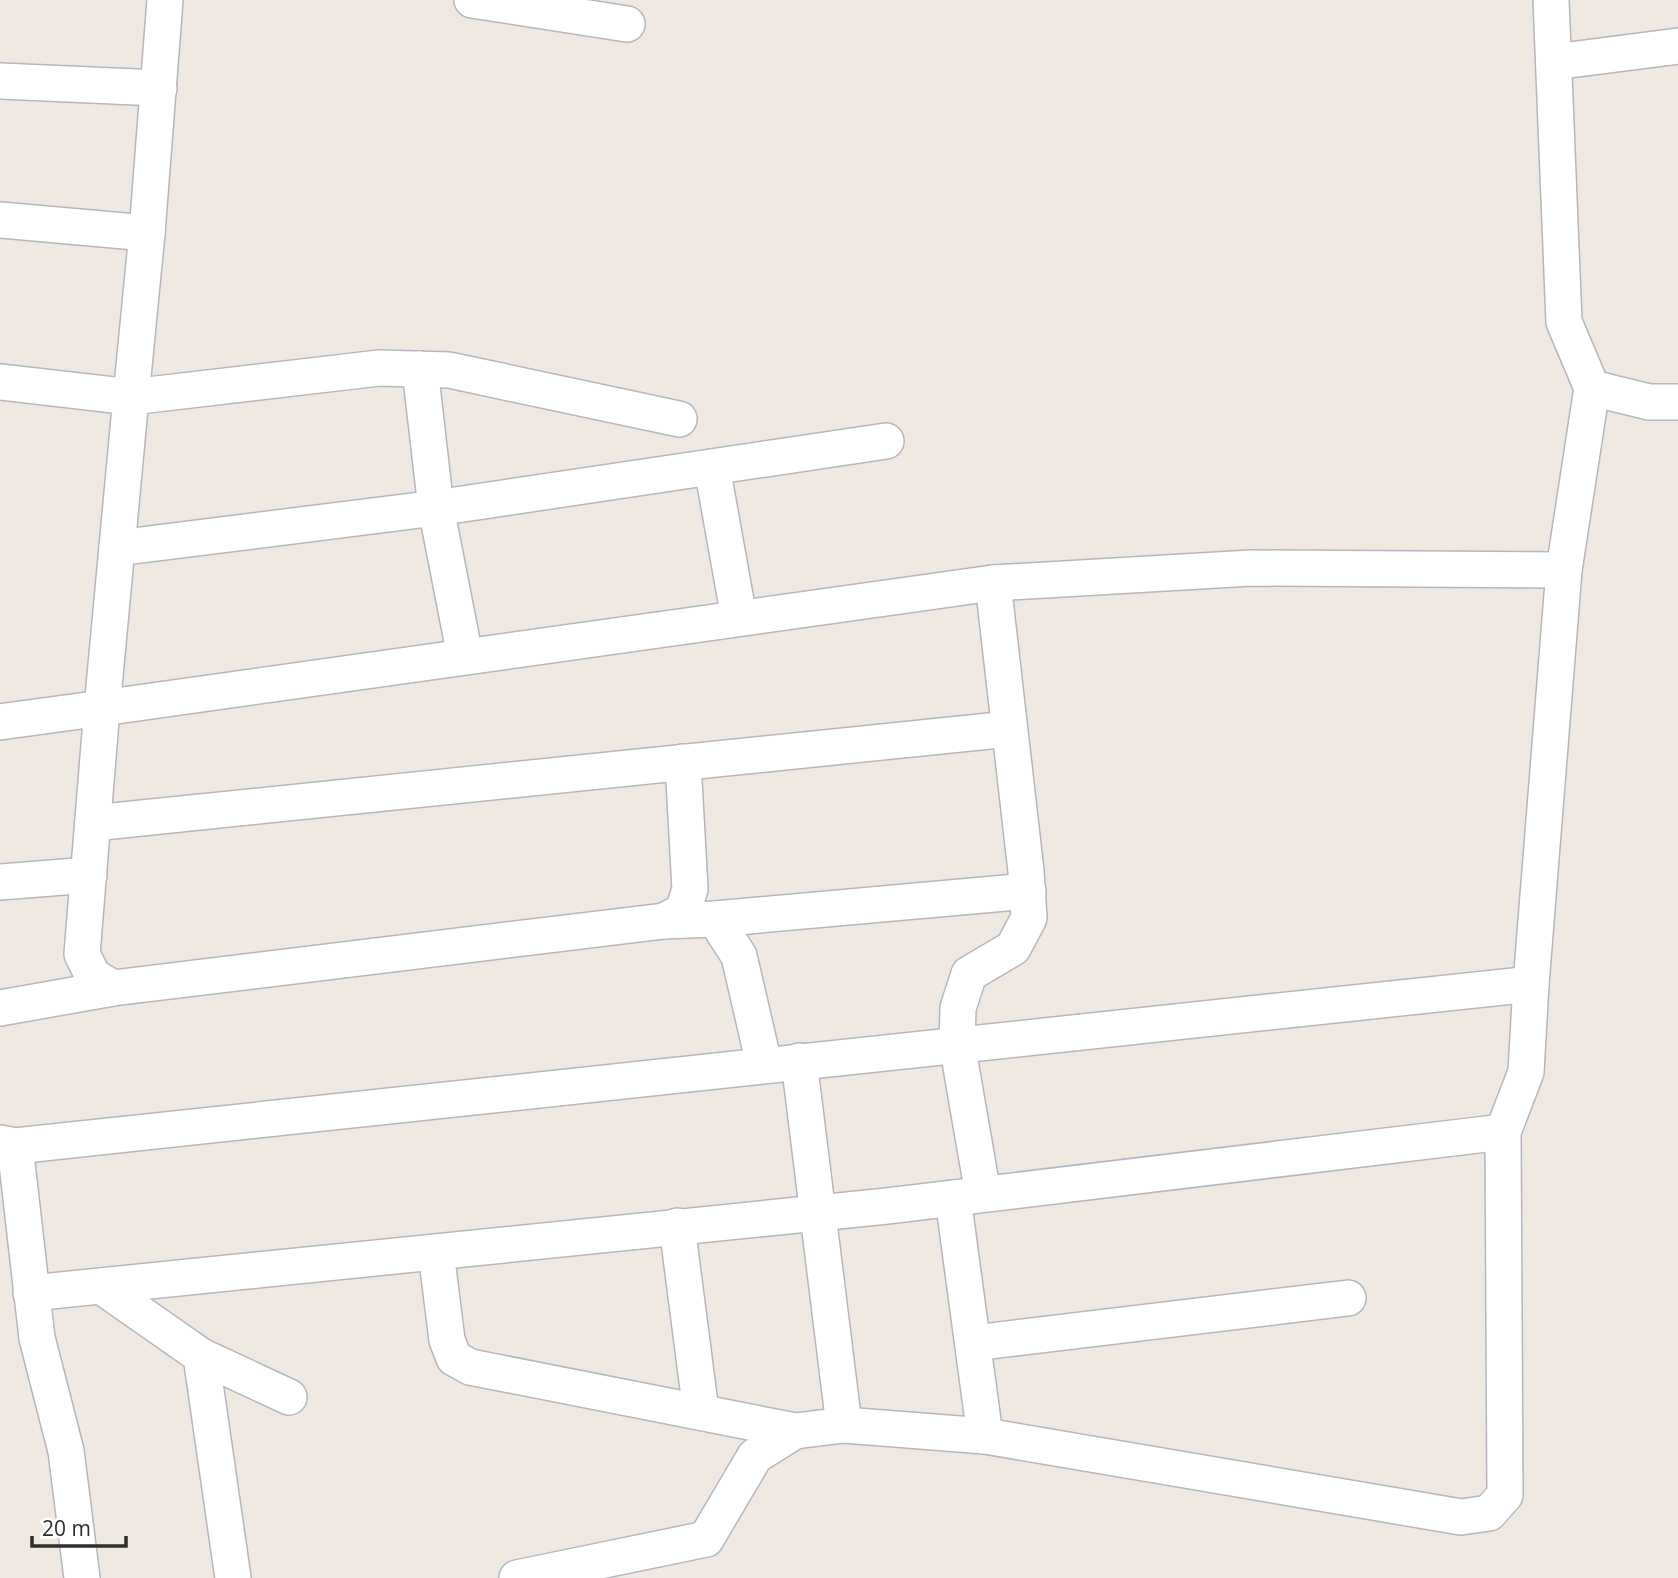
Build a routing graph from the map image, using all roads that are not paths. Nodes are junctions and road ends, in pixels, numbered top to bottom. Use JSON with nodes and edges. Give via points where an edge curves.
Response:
{"nodes":[{"id":1,"x":165,"y":0,"type":"edge"},
{"id":2,"x":472,"y":0,"type":"edge"},
{"id":3,"x":1551,"y":0,"type":"edge"},
{"id":4,"x":627,"y":24,"type":"dead end"},
{"id":5,"x":1678,"y":47,"type":"edge"},
{"id":6,"x":1554,"y":62,"type":"junction"},
{"id":7,"x":0,"y":81,"type":"edge"},
{"id":8,"x":159,"y":88,"type":"junction"},
{"id":9,"x":0,"y":220,"type":"edge"},
{"id":10,"x":147,"y":233,"type":"junction"},
{"id":11,"x":420,"y":369,"type":"junction"},
{"id":12,"x":0,"y":382,"type":"edge"},
{"id":13,"x":1592,"y":388,"type":"junction"},
{"id":14,"x":131,"y":397,"type":"junction"},
{"id":15,"x":1678,"y":402,"type":"edge"},
{"id":16,"x":679,"y":419,"type":"dead end"},
{"id":17,"x":886,"y":441,"type":"dead end"},
{"id":18,"x":712,"y":467,"type":"junction"},
{"id":19,"x":436,"y":508,"type":"junction"},
{"id":20,"x":117,"y":548,"type":"junction"},
{"id":21,"x":1564,"y":569,"type":"junction"},
{"id":22,"x":993,"y":583,"type":"junction"},
{"id":23,"x":739,"y":618,"type":"junction"},
{"id":24,"x":465,"y":656,"type":"junction"},
{"id":25,"x":103,"y":708,"type":"junction"},
{"id":26,"x":0,"y":722,"type":"edge"},
{"id":27,"x":1009,"y":729,"type":"junction"},
{"id":28,"x":683,"y":762,"type":"junction"},
{"id":29,"x":93,"y":823,"type":"junction"},
{"id":30,"x":89,"y":875,"type":"junction"},
{"id":31,"x":0,"y":882,"type":"edge"},
{"id":32,"x":1028,"y":891,"type":"junction"},
{"id":33,"x":715,"y":919,"type":"junction"},
{"id":34,"x":664,"y":921,"type":"junction"},
{"id":35,"x":1531,"y":984,"type":"junction"},
{"id":36,"x":113,"y":988,"type":"junction"},
{"id":37,"x":0,"y":1008,"type":"edge"},
{"id":38,"x":957,"y":1044,"type":"junction"},
{"id":39,"x":799,"y":1061,"type":"junction"},
{"id":40,"x":764,"y":1064,"type":"junction"},
{"id":41,"x":1503,"y":1132,"type":"junction"},
{"id":42,"x":7,"y":1145,"type":"edge"},
{"id":43,"x":968,"y":1196,"type":"junction"},
{"id":44,"x":818,"y":1213,"type":"junction"},
{"id":45,"x":677,"y":1226,"type":"junction"},
{"id":46,"x":436,"y":1252,"type":"junction"},
{"id":47,"x":101,"y":1286,"type":"junction"},
{"id":48,"x":31,"y":1293,"type":"junction"},
{"id":49,"x":1349,"y":1298,"type":"dead end"},
{"id":50,"x":974,"y":1342,"type":"junction"},
{"id":51,"x":201,"y":1356,"type":"junction"},
{"id":52,"x":289,"y":1397,"type":"dead end"},
{"id":53,"x":701,"y":1412,"type":"junction"},
{"id":54,"x":844,"y":1425,"type":"junction"},
{"id":55,"x":795,"y":1431,"type":"junction"},
{"id":56,"x":985,"y":1436,"type":"junction"},
{"id":57,"x":82,"y":1578,"type":"edge"},
{"id":58,"x":233,"y":1578,"type":"edge"},
{"id":59,"x":517,"y":1578,"type":"edge"}],
"edges":[{"from":1,"to":8,"type":"street"},
{"from":2,"to":4,"type":"street"},
{"from":3,"to":6,"type":"street"},
{"from":5,"to":6,"type":"street"},
{"from":6,"to":13,"type":"street","via":[[1563,322]]},
{"from":7,"to":8,"type":"street"},
{"from":8,"to":10,"type":"street"},
{"from":9,"to":10,"type":"street"},
{"from":10,"to":14,"type":"street"},
{"from":11,"to":14,"type":"street","via":[[379,368]]},
{"from":11,"to":16,"type":"street","via":[[449,369]]},
{"from":11,"to":19,"type":"street"},
{"from":12,"to":14,"type":"street"},
{"from":13,"to":15,"type":"street","via":[[1649,402]]},
{"from":13,"to":21,"type":"street"},
{"from":14,"to":20,"type":"street"},
{"from":17,"to":18,"type":"street"},
{"from":18,"to":19,"type":"street"},
{"from":18,"to":23,"type":"street"},
{"from":19,"to":20,"type":"street"},
{"from":19,"to":24,"type":"street"},
{"from":20,"to":25,"type":"street"},
{"from":21,"to":22,"type":"street","via":[[1251,568]]},
{"from":21,"to":35,"type":"street"},
{"from":22,"to":23,"type":"street"},
{"from":22,"to":27,"type":"street"},
{"from":23,"to":24,"type":"street"},
{"from":24,"to":25,"type":"street"},
{"from":25,"to":26,"type":"street"},
{"from":25,"to":29,"type":"street"},
{"from":27,"to":28,"type":"street"},
{"from":27,"to":32,"type":"street"},
{"from":28,"to":29,"type":"street"},
{"from":28,"to":34,"type":"street","via":[[690,889],[683,911]]},
{"from":29,"to":30,"type":"street"},
{"from":30,"to":31,"type":"street"},
{"from":30,"to":36,"type":"street","via":[[82,954],[93,976]]},
{"from":32,"to":33,"type":"street"},
{"from":32,"to":38,"type":"street","via":[[1030,918],[1013,948],[969,974],[958,1008]]},
{"from":33,"to":34,"type":"street"},
{"from":33,"to":40,"type":"street","via":[[739,956]]},
{"from":34,"to":36,"type":"street"},
{"from":35,"to":38,"type":"street"},
{"from":35,"to":41,"type":"street","via":[[1526,1072]]},
{"from":36,"to":37,"type":"street"},
{"from":38,"to":39,"type":"street"},
{"from":38,"to":43,"type":"street"},
{"from":39,"to":40,"type":"street"},
{"from":39,"to":44,"type":"street"},
{"from":40,"to":42,"type":"street"},
{"from":41,"to":43,"type":"street"},
{"from":41,"to":56,"type":"street","via":[[1505,1495],[1489,1514],[1461,1517]]},
{"from":42,"to":48,"type":"street"},
{"from":43,"to":44,"type":"street"},
{"from":43,"to":50,"type":"street"},
{"from":44,"to":45,"type":"street"},
{"from":44,"to":54,"type":"street"},
{"from":45,"to":46,"type":"street"},
{"from":45,"to":53,"type":"street"},
{"from":46,"to":47,"type":"street"},
{"from":46,"to":53,"type":"street","via":[[447,1340],[454,1358],[470,1367]]},
{"from":47,"to":48,"type":"street"},
{"from":47,"to":51,"type":"street"},
{"from":48,"to":57,"type":"street","via":[[37,1338],[66,1451]]},
{"from":49,"to":50,"type":"street"},
{"from":50,"to":56,"type":"street"},
{"from":51,"to":52,"type":"street"},
{"from":51,"to":58,"type":"street"},
{"from":53,"to":55,"type":"street"},
{"from":54,"to":55,"type":"street"},
{"from":54,"to":56,"type":"street"},
{"from":55,"to":59,"type":"street","via":[[755,1456],[706,1539]]}]}
